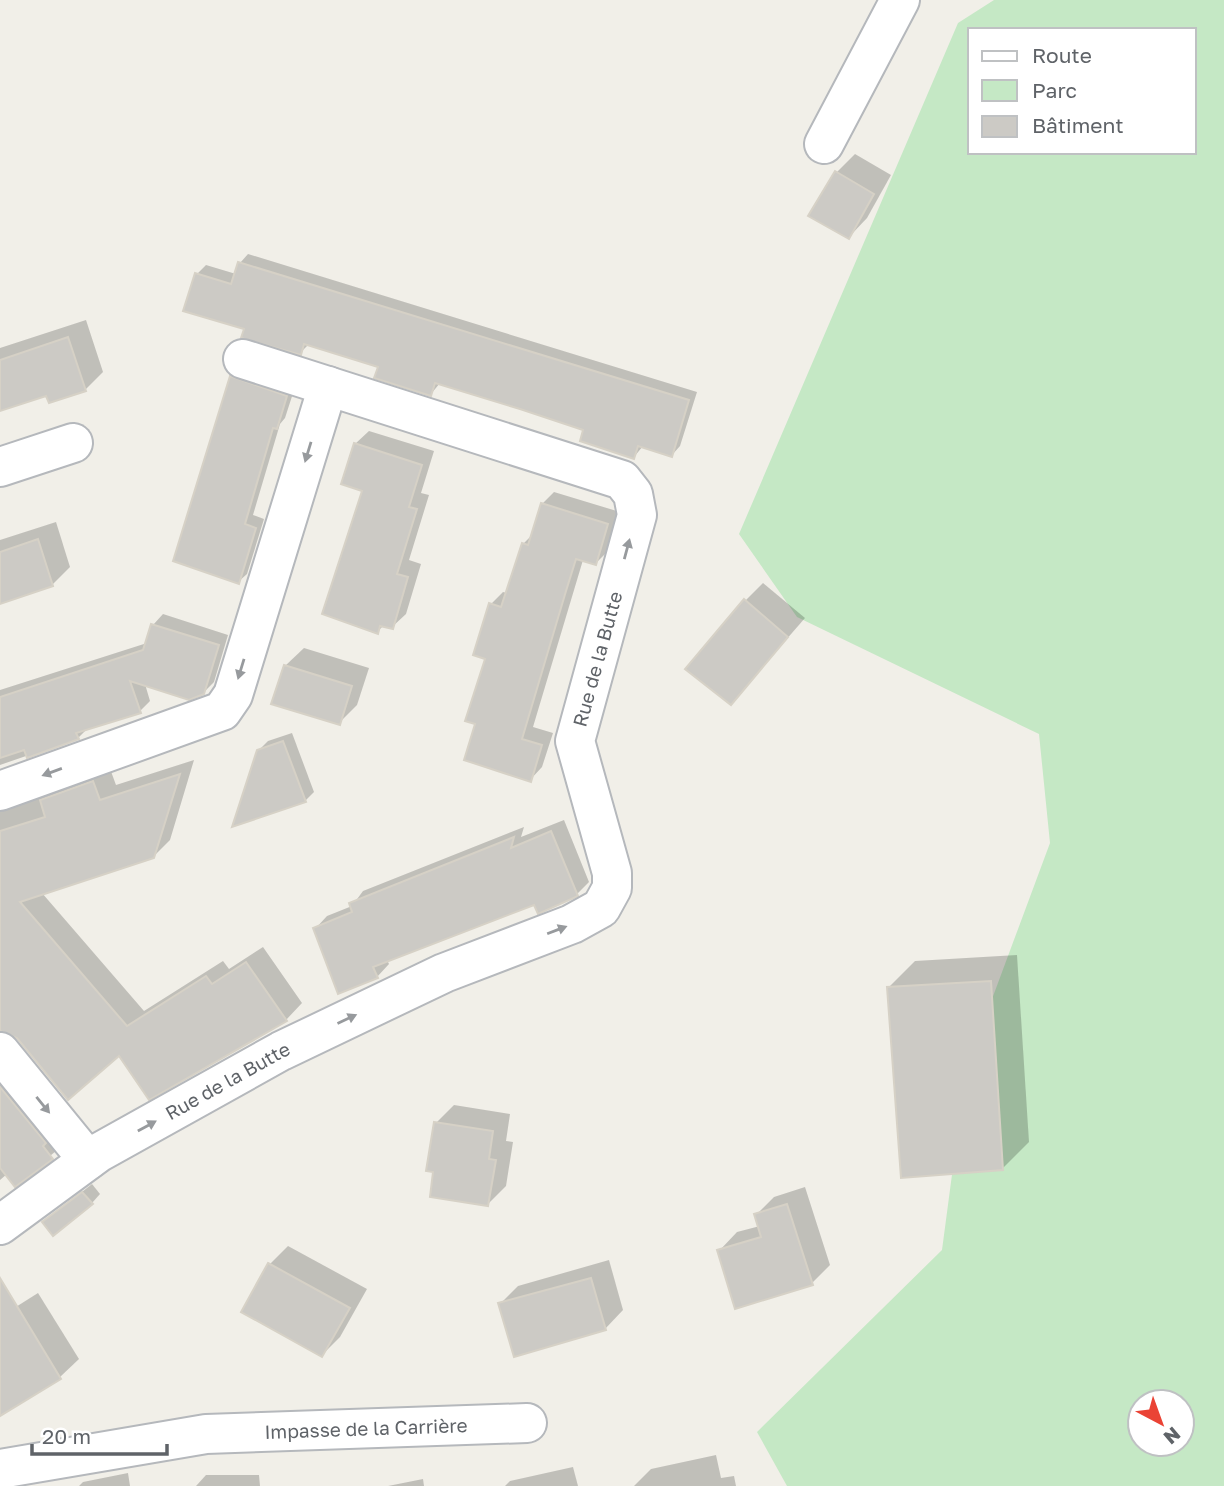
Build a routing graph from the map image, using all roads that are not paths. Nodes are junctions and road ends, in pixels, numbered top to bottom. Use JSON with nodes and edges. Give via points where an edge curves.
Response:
{"nodes":[{"id":1,"x":900,"y":0,"type":"edge"},
{"id":2,"x":824,"y":144,"type":"dead end"},
{"id":3,"x":243,"y":359,"type":"dead end"},
{"id":4,"x":328,"y":386,"type":"junction"},
{"id":5,"x":73,"y":443,"type":"dead end"},
{"id":6,"x":0,"y":467,"type":"edge"},
{"id":7,"x":0,"y":791,"type":"edge"},
{"id":8,"x":0,"y":1052,"type":"edge"},
{"id":9,"x":88,"y":1160,"type":"junction"},
{"id":10,"x":0,"y":1225,"type":"edge"},
{"id":11,"x":527,"y":1423,"type":"dead end"},
{"id":12,"x":0,"y":1469,"type":"edge"}],
"edges":[{"from":1,"to":2,"type":"street"},
{"from":3,"to":4,"type":"street","name":"Rue de la Butte"},
{"from":4,"to":7,"type":"street","one_way":true,"via":[[233,695],[222,711]]},
{"from":9,"to":4,"type":"street","name":"Rue de la Butte","one_way":true,"via":[[281,1051],[444,973],[572,924],[601,908],[612,887],[575,741],[637,515],[633,494],[622,480]]},
{"from":5,"to":6,"type":"street"},
{"from":8,"to":9,"type":"street","one_way":true},
{"from":9,"to":10,"type":"street","name":"Rue de la Butte"},
{"from":11,"to":12,"type":"street","name":"Impasse de la Carrière","via":[[206,1434]]}]}
